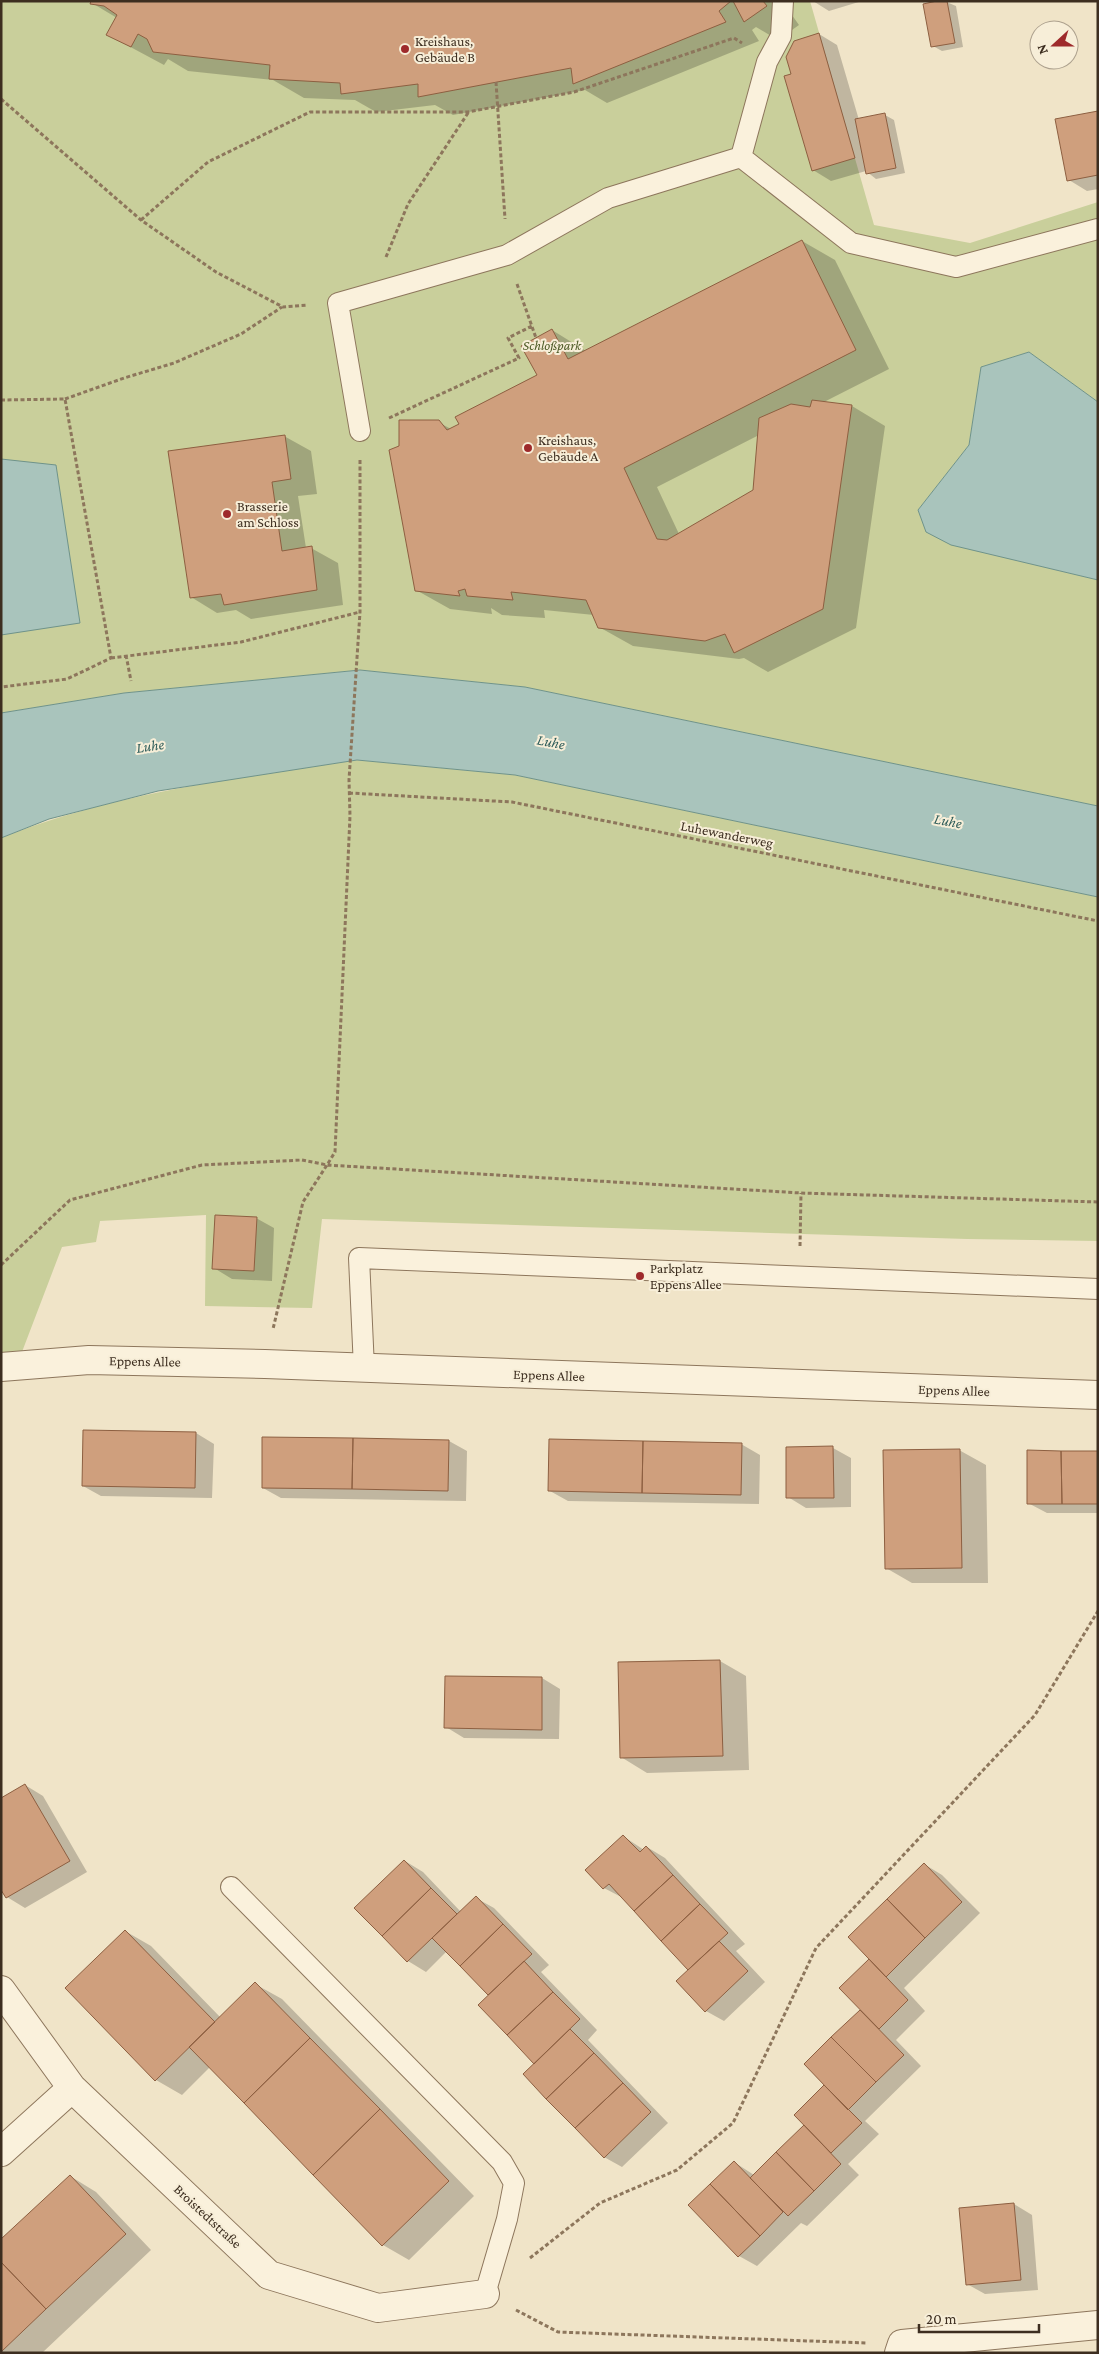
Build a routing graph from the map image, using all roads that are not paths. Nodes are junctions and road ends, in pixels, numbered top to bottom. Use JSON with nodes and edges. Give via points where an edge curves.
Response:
{"nodes":[{"id":1,"x":783,"y":1,"type":"edge"},
{"id":2,"x":741,"y":156,"type":"junction"},
{"id":3,"x":1098,"y":229,"type":"edge"},
{"id":4,"x":360,"y":431,"type":"road end"},
{"id":5,"x":1098,"y":1289,"type":"edge"},
{"id":6,"x":1,"y":1367,"type":"edge"},
{"id":7,"x":364,"y":1368,"type":"junction"},
{"id":8,"x":1098,"y":1395,"type":"edge"},
{"id":9,"x":232,"y":1886,"type":"dead end"},
{"id":10,"x":1,"y":1990,"type":"edge"},
{"id":11,"x":72,"y":2088,"type":"junction"},
{"id":12,"x":1,"y":2152,"type":"edge"},
{"id":13,"x":485,"y":2294,"type":"joint"},
{"id":14,"x":1098,"y":2325,"type":"edge"},
{"id":15,"x":901,"y":2348,"type":"edge"}],
"edges":[{"from":1,"to":2,"type":"lane","via":[[781,36],[767,62]]},
{"from":2,"to":3,"type":"lane","via":[[852,243],[956,267]]},
{"from":2,"to":4,"type":"lane","via":[[608,198],[507,255],[338,303]]},
{"from":5,"to":7,"type":"lane","via":[[359,1258]]},
{"from":6,"to":7,"type":"street","name":"Eppens Allee","via":[[89,1360]]},
{"from":7,"to":8,"type":"street","name":"Eppens Allee"},
{"from":9,"to":13,"type":"lane","via":[[502,2162],[514,2183]]},
{"from":10,"to":11,"type":"street","name":"Broistedtstraße"},
{"from":11,"to":12,"type":"street"},
{"from":11,"to":13,"type":"street","name":"Broistedtstraße","via":[[269,2275],[378,2308]]},
{"from":14,"to":15,"type":"street"}]}
